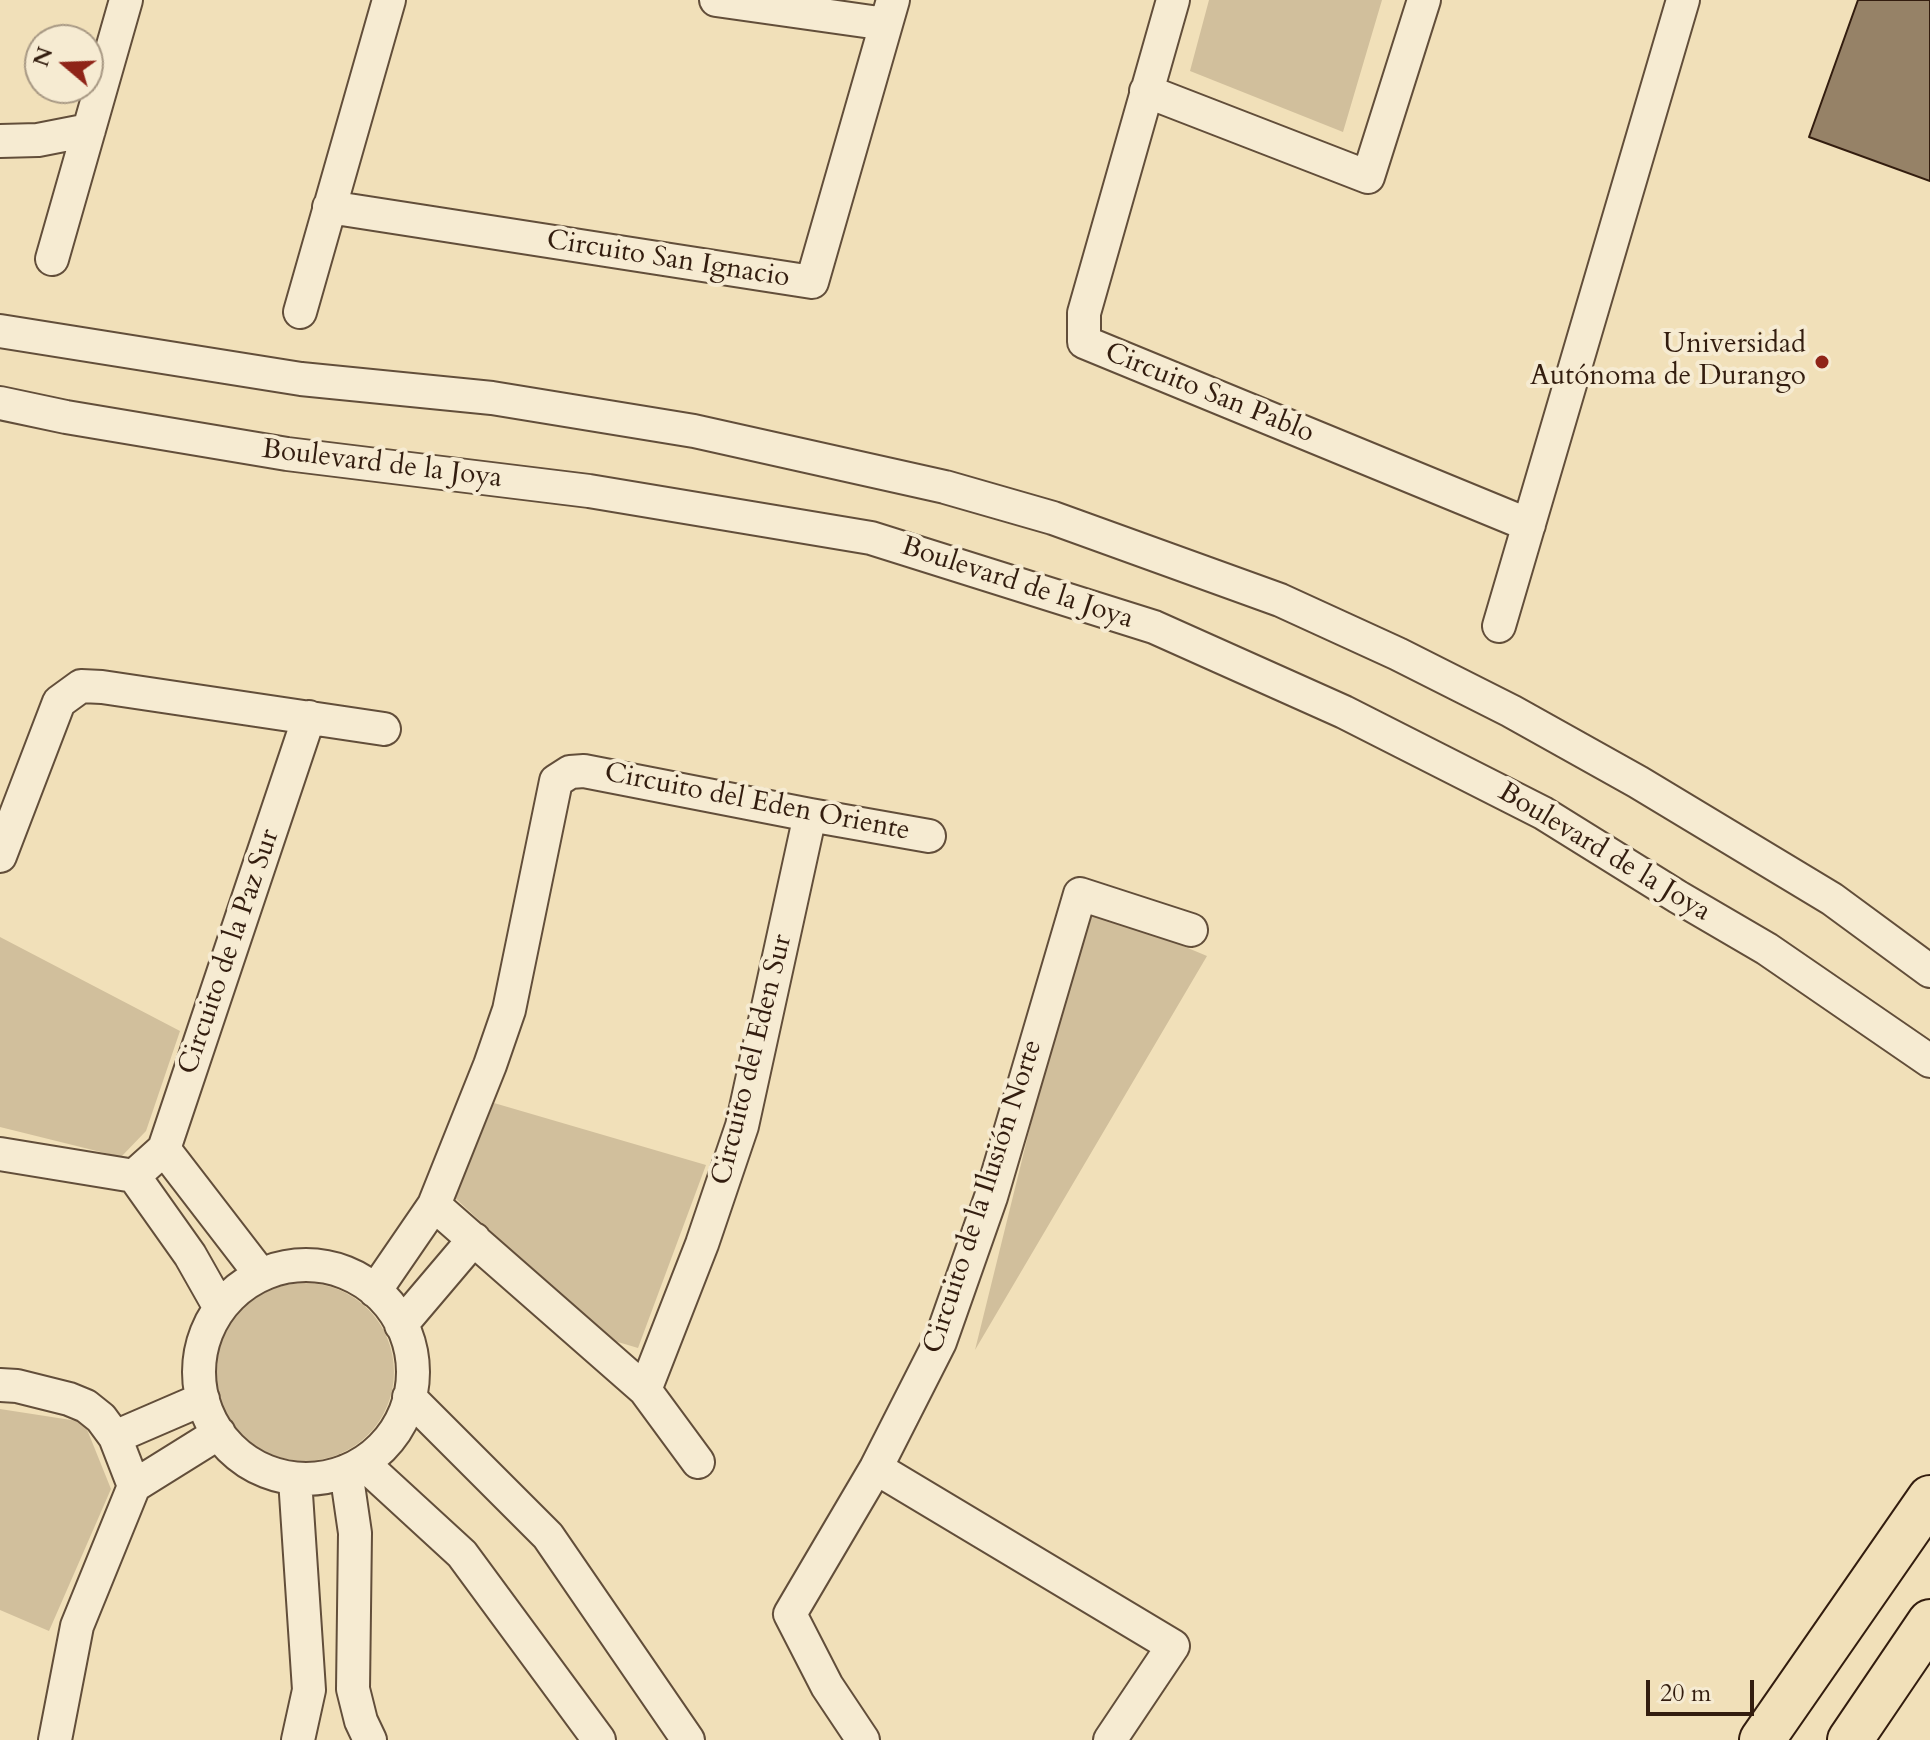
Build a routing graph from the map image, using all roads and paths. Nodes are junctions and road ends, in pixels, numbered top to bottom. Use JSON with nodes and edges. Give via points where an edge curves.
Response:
{"nodes":[{"id":1,"x":126,"y":0,"type":"edge"},
{"id":2,"x":389,"y":0,"type":"edge"},
{"id":3,"x":716,"y":0,"type":"edge"},
{"id":4,"x":1173,"y":0,"type":"edge"},
{"id":5,"x":1424,"y":0,"type":"edge"},
{"id":6,"x":1683,"y":0,"type":"edge"},
{"id":7,"x":890,"y":12,"type":"edge"},
{"id":8,"x":1146,"y":91,"type":"junction"},
{"id":9,"x":89,"y":130,"type":"junction"},
{"id":10,"x":0,"y":141,"type":"edge"},
{"id":11,"x":329,"y":207,"type":"junction"},
{"id":12,"x":52,"y":259,"type":"dead end"},
{"id":13,"x":300,"y":312,"type":"dead end"},
{"id":14,"x":0,"y":331,"type":"edge"},
{"id":15,"x":0,"y":403,"type":"edge"},
{"id":16,"x":1529,"y":525,"type":"junction"},
{"id":17,"x":1499,"y":626,"type":"dead end"},
{"id":18,"x":309,"y":717,"type":"junction"},
{"id":19,"x":384,"y":729,"type":"dead end"},
{"id":20,"x":810,"y":815,"type":"junction"},
{"id":21,"x":929,"y":836,"type":"dead end"},
{"id":22,"x":0,"y":856,"type":"edge"},
{"id":23,"x":1191,"y":930,"type":"dead end"},
{"id":24,"x":1930,"y":971,"type":"edge"},
{"id":25,"x":1930,"y":1061,"type":"edge"},
{"id":26,"x":164,"y":1149,"type":"junction"},
{"id":27,"x":0,"y":1154,"type":"edge"},
{"id":28,"x":134,"y":1176,"type":"junction"},
{"id":29,"x":434,"y":1205,"type":"junction"},
{"id":30,"x":474,"y":1239,"type":"junction"},
{"id":31,"x":261,"y":1275,"type":"junction"},
{"id":32,"x":375,"y":1291,"type":"junction"},
{"id":33,"x":220,"y":1308,"type":"junction"},
{"id":34,"x":401,"y":1325,"type":"junction"},
{"id":35,"x":0,"y":1385,"type":"edge"},
{"id":36,"x":645,"y":1390,"type":"junction"},
{"id":37,"x":409,"y":1397,"type":"junction"},
{"id":38,"x":203,"y":1399,"type":"junction"},
{"id":39,"x":219,"y":1433,"type":"junction"},
{"id":40,"x":115,"y":1437,"type":"junction"},
{"id":41,"x":698,"y":1462,"type":"dead end"},
{"id":42,"x":355,"y":1467,"type":"junction"},
{"id":43,"x":876,"y":1468,"type":"junction"},
{"id":44,"x":295,"y":1479,"type":"junction"},
{"id":45,"x":134,"y":1486,"type":"junction"},
{"id":46,"x":1930,"y":1498,"type":"edge"},
{"id":47,"x":1930,"y":1622,"type":"edge"},
{"id":48,"x":353,"y":1689,"type":"junction"},
{"id":49,"x":309,"y":1690,"type":"junction"},
{"id":50,"x":55,"y":1740,"type":"edge"},
{"id":51,"x":298,"y":1740,"type":"edge"},
{"id":52,"x":370,"y":1740,"type":"edge"},
{"id":53,"x":599,"y":1740,"type":"edge"},
{"id":54,"x":688,"y":1740,"type":"edge"},
{"id":55,"x":863,"y":1740,"type":"edge"},
{"id":56,"x":1110,"y":1740,"type":"edge"},
{"id":57,"x":1762,"y":1740,"type":"edge"},
{"id":58,"x":1850,"y":1740,"type":"edge"}],
"edges":[{"from":1,"to":9,"type":"street"},
{"from":2,"to":11,"type":"street"},
{"from":3,"to":7,"type":"street"},
{"from":4,"to":8,"type":"street","name":"Circuito San Pablo"},
{"from":5,"to":8,"type":"street","via":[[1368,177]]},
{"from":6,"to":16,"type":"street"},
{"from":7,"to":11,"type":"street","name":"Circuito San Ignacio","via":[[812,282]]},
{"from":8,"to":16,"type":"street","name":"Circuito San Pablo","via":[[1084,313],[1084,342]]},
{"from":9,"to":10,"type":"street"},
{"from":9,"to":12,"type":"street"},
{"from":11,"to":13,"type":"street"},
{"from":14,"to":24,"type":"street","via":[[301,379],[492,398],[694,431],[945,487],[1053,518],[1280,600],[1511,711],[1832,899]]},
{"from":15,"to":25,"type":"street","name":"Boulevard de la Joya","via":[[287,454],[589,491],[871,538],[1154,627],[1344,712],[1543,813],[1767,949]]},
{"from":16,"to":17,"type":"street"},
{"from":18,"to":19,"type":"street"},
{"from":18,"to":22,"type":"street","via":[[81,686],[59,702]]},
{"from":18,"to":26,"type":"street","name":"Circuito de la Paz Sur"},
{"from":20,"to":21,"type":"street","name":"Circuito del Eden Oriente"},
{"from":20,"to":29,"type":"street","name":"Circuito del Eden Oriente","via":[[584,771],[556,781],[509,1010]]},
{"from":20,"to":36,"type":"street","name":"Circuito del Eden Sur","via":[[742,1126]]},
{"from":23,"to":43,"type":"street","name":"Circuito de la Ilusión Norte","via":[[1080,894],[991,1197],[940,1342]]},
{"from":26,"to":28,"type":"street","name":"Circuito de la Paz Sur"},
{"from":26,"to":31,"type":"street"},
{"from":27,"to":28,"type":"street"},
{"from":28,"to":33,"type":"street"},
{"from":29,"to":30,"type":"street"},
{"from":29,"to":32,"type":"street"},
{"from":30,"to":34,"type":"street"},
{"from":30,"to":36,"type":"street"},
{"from":31,"to":32,"type":"street","via":[[284,1267],[333,1268]]},
{"from":31,"to":33,"type":"street"},
{"from":32,"to":34,"type":"street"},
{"from":33,"to":38,"type":"street","via":[[202,1345]]},
{"from":34,"to":37,"type":"street","via":[[412,1372]]},
{"from":35,"to":40,"type":"street","via":[[86,1406]]},
{"from":36,"to":41,"type":"street"},
{"from":37,"to":42,"type":"street","via":[[387,1441]]},
{"from":37,"to":54,"type":"street","via":[[548,1536]]},
{"from":38,"to":39,"type":"street"},
{"from":38,"to":40,"type":"street"},
{"from":39,"to":44,"type":"street","via":[[256,1467]]},
{"from":39,"to":45,"type":"street"},
{"from":40,"to":45,"type":"street"},
{"from":42,"to":44,"type":"street"},
{"from":42,"to":48,"type":"street"},
{"from":42,"to":53,"type":"street","via":[[462,1554]]},
{"from":43,"to":55,"type":"street","name":"Circuito de la Ilusión Norte","via":[[790,1614],[827,1686]]},
{"from":43,"to":56,"type":"street","via":[[1173,1646]]},
{"from":44,"to":49,"type":"street"},
{"from":45,"to":50,"type":"street","via":[[77,1626]]},
{"from":46,"to":57,"type":"main road"},
{"from":47,"to":58,"type":"main road"},
{"from":48,"to":49,"type":"street"},
{"from":48,"to":52,"type":"street"},
{"from":49,"to":51,"type":"street"}]}
